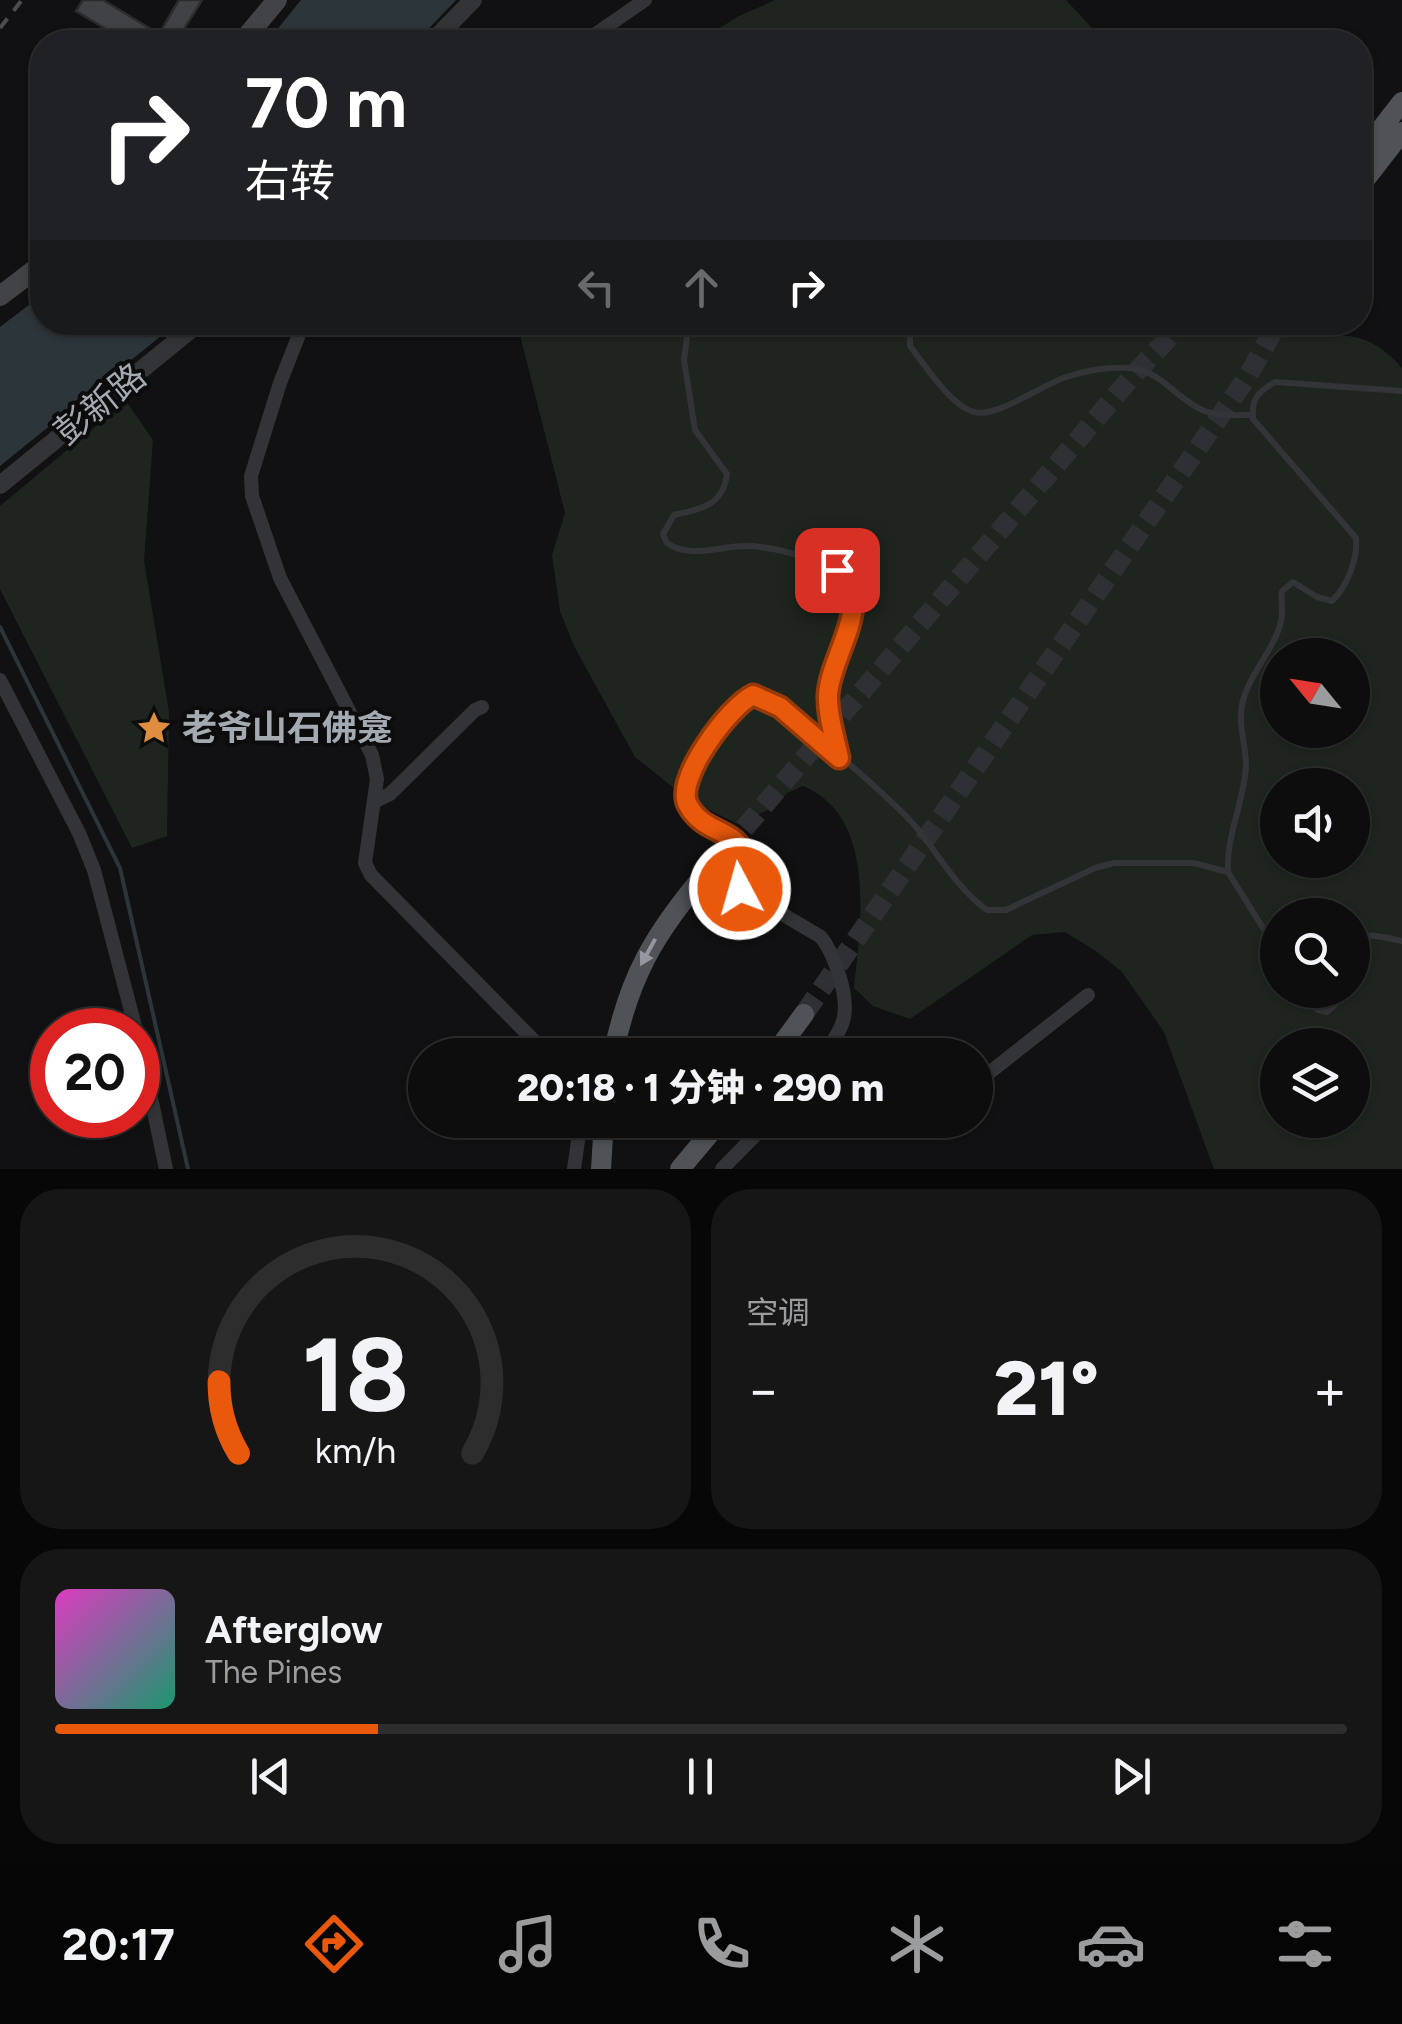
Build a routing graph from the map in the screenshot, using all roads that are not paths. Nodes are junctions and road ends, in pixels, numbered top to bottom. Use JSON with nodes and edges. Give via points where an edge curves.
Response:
{"nodes":[{"id":1,"x":277,"y":0,"type":"edge"},
{"id":2,"x":473,"y":0,"type":"edge"},
{"id":3,"x":645,"y":0,"type":"edge"},
{"id":4,"x":252,"y":30,"type":"edge"},
{"id":5,"x":444,"y":30,"type":"edge"},
{"id":6,"x":601,"y":30,"type":"edge"},
{"id":7,"x":1402,"y":101,"type":"edge"},
{"id":8,"x":1402,"y":132,"type":"edge"},
{"id":9,"x":1372,"y":140,"type":"edge"},
{"id":10,"x":1372,"y":171,"type":"edge"},
{"id":11,"x":30,"y":273,"type":"edge"},
{"id":12,"x":0,"y":296,"type":"edge"},
{"id":13,"x":184,"y":335,"type":"edge"},
{"id":14,"x":299,"y":335,"type":"edge"},
{"id":15,"x":687,"y":335,"type":"edge"},
{"id":16,"x":910,"y":335,"type":"edge"},
{"id":17,"x":1402,"y":391,"type":"edge"},
{"id":18,"x":1253,"y":415,"type":"junction"},
{"id":19,"x":0,"y":484,"type":"edge"},
{"id":20,"x":0,"y":680,"type":"edge"},
{"id":21,"x":482,"y":707,"type":"dead end"},
{"id":22,"x":839,"y":758,"type":"junction"},
{"id":23,"x":374,"y":802,"type":"junction"},
{"id":24,"x":1228,"y":872,"type":"junction"},
{"id":25,"x":705,"y":874,"type":"tunnel mouth"},
{"id":26,"x":740,"y":889,"type":"joint"},
{"id":27,"x":1260,"y":923,"type":"edge"},
{"id":28,"x":1370,"y":936,"type":"edge"},
{"id":29,"x":1402,"y":941,"type":"edge"},
{"id":30,"x":1088,"y":995,"type":"dead end"},
{"id":31,"x":130,"y":1008,"type":"edge"},
{"id":32,"x":804,"y":1014,"type":"tunnel mouth"},
{"id":33,"x":531,"y":1038,"type":"edge"},
{"id":34,"x":618,"y":1038,"type":"edge"},
{"id":35,"x":786,"y":1038,"type":"edge"},
{"id":36,"x":833,"y":1038,"type":"edge"},
{"id":37,"x":993,"y":1070,"type":"edge"},
{"id":38,"x":159,"y":1138,"type":"edge"},
{"id":39,"x":577,"y":1138,"type":"edge"},
{"id":40,"x":603,"y":1138,"type":"edge"},
{"id":41,"x":706,"y":1138,"type":"edge"},
{"id":42,"x":752,"y":1138,"type":"edge"},
{"id":43,"x":166,"y":1169,"type":"edge"},
{"id":44,"x":574,"y":1169,"type":"edge"},
{"id":45,"x":601,"y":1169,"type":"edge"},
{"id":46,"x":680,"y":1169,"type":"edge"},
{"id":47,"x":722,"y":1169,"type":"edge"}],
"edges":[{"from":1,"to":4,"type":"main road"},
{"from":2,"to":5,"type":"street"},
{"from":3,"to":6,"type":"street"},
{"from":7,"to":9,"type":"main road"},
{"from":8,"to":10,"type":"main road"},
{"from":11,"to":12,"type":"main road"},
{"from":13,"to":19,"type":"street","name":"彭新路"},
{"from":14,"to":23,"type":"street","via":[[251,476],[252,496],[280,578],[372,755]]},
{"from":15,"to":22,"type":"lane","via":[[684,360],[695,430],[727,474],[726,487],[708,506],[674,515],[663,534],[682,550],[780,551],[837,570],[851,582],[853,606],[828,697]]},
{"from":16,"to":18,"type":"lane","via":[[910,346],[951,396],[976,412],[996,410],[1068,376],[1128,368],[1159,378],[1200,410]]},
{"from":17,"to":18,"type":"lane","via":[[1274,382],[1257,392]]},
{"from":18,"to":24,"type":"lane","via":[[1356,538],[1357,549],[1332,602],[1293,582],[1282,591],[1277,633],[1242,701],[1246,762]]},
{"from":20,"to":31,"type":"street","via":[[79,832]]},
{"from":21,"to":23,"type":"street"},
{"from":22,"to":24,"type":"lane","via":[[913,824],[987,910],[1006,910],[1114,863],[1194,863]]},
{"from":22,"to":26,"type":"lane","via":[[761,696],[741,701],[722,722],[686,798],[689,808],[742,851]]},
{"from":23,"to":33,"type":"street","via":[[365,850],[371,875]]},
{"from":24,"to":27,"type":"lane"},
{"from":25,"to":34,"type":"main road","one_way":true,"via":[[639,968]]},
{"from":26,"to":36,"type":"street","via":[[830,949],[845,1010]]},
{"from":28,"to":29,"type":"lane"},
{"from":30,"to":37,"type":"street"},
{"from":32,"to":35,"type":"main road"},
{"from":38,"to":43,"type":"street"},
{"from":39,"to":44,"type":"street"},
{"from":40,"to":45,"type":"main road"},
{"from":41,"to":46,"type":"main road"},
{"from":42,"to":47,"type":"street"}]}
